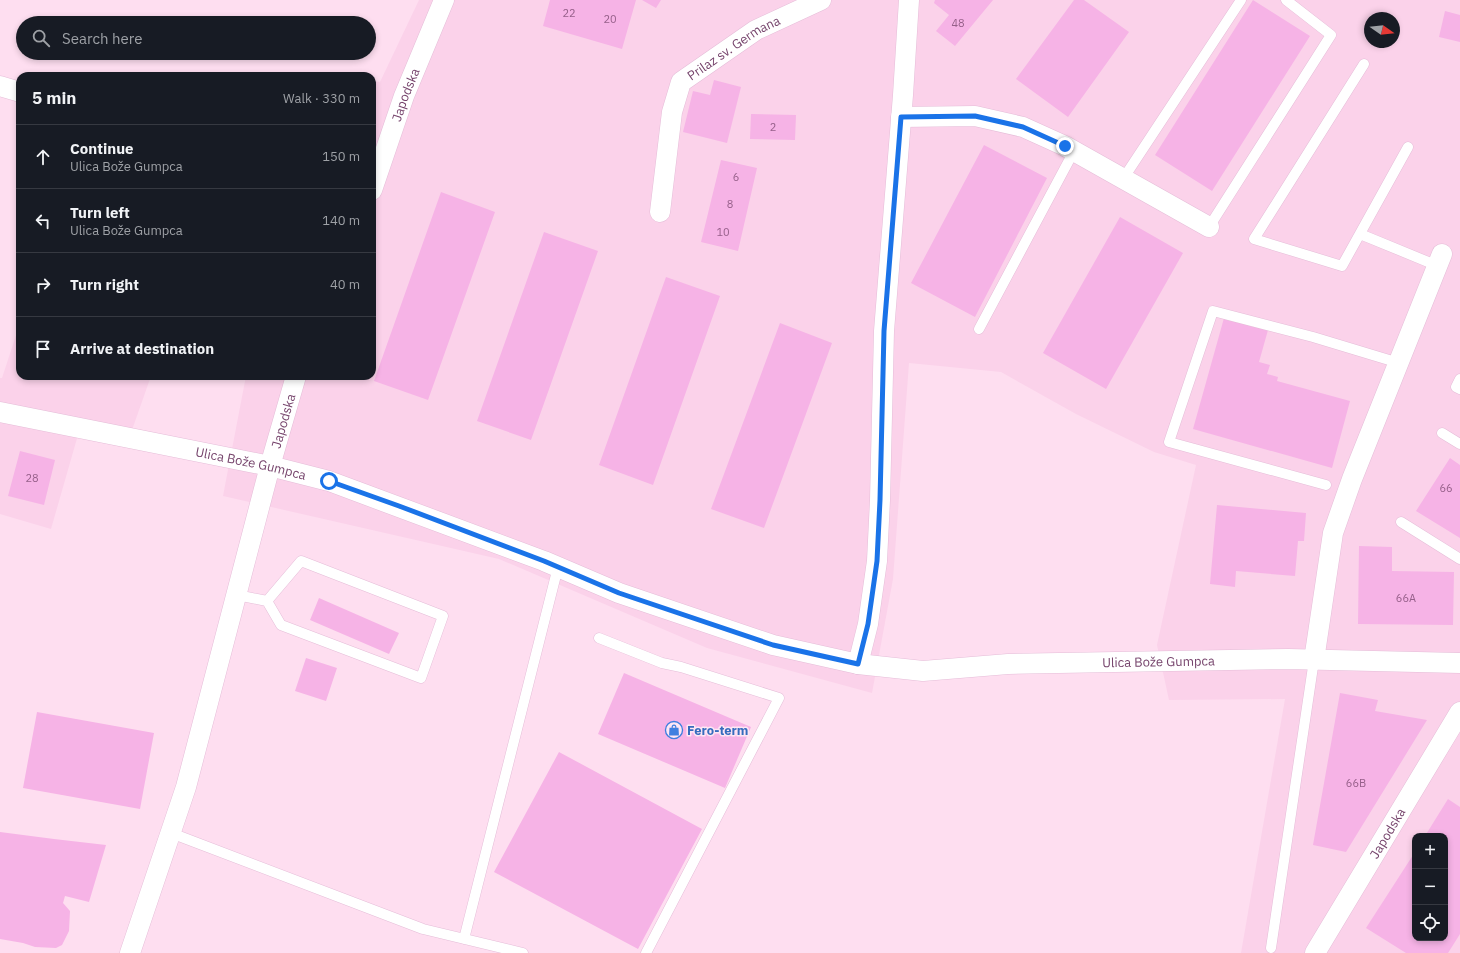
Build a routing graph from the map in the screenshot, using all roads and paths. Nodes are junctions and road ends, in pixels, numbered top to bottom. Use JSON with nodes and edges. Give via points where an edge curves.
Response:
{"nodes":[{"id":1,"x":444,"y":0,"type":"edge"},
{"id":2,"x":821,"y":0,"type":"edge"},
{"id":3,"x":909,"y":0,"type":"edge"},
{"id":4,"x":1241,"y":0,"type":"edge"},
{"id":5,"x":1286,"y":0,"type":"edge"},
{"id":6,"x":1364,"y":64,"type":"dead end"},
{"id":7,"x":0,"y":86,"type":"edge"},
{"id":8,"x":16,"y":91,"type":"edge"},
{"id":9,"x":901,"y":117,"type":"junction"},
{"id":10,"x":1408,"y":147,"type":"dead end"},
{"id":11,"x":1074,"y":151,"type":"junction"},
{"id":12,"x":376,"y":178,"type":"edge"},
{"id":13,"x":1123,"y":178,"type":"junction"},
{"id":14,"x":660,"y":212,"type":"dead end"},
{"id":15,"x":1209,"y":227,"type":"joint"},
{"id":16,"x":1360,"y":234,"type":"junction"},
{"id":17,"x":1440,"y":260,"type":"joint"},
{"id":18,"x":979,"y":329,"type":"dead end"},
{"id":19,"x":1399,"y":363,"type":"junction"},
{"id":20,"x":1460,"y":379,"type":"edge"},
{"id":21,"x":295,"y":380,"type":"edge"},
{"id":22,"x":1460,"y":389,"type":"edge"},
{"id":23,"x":0,"y":412,"type":"edge"},
{"id":24,"x":1442,"y":433,"type":"dead end"},
{"id":25,"x":1460,"y":444,"type":"edge"},
{"id":26,"x":270,"y":466,"type":"junction"},
{"id":27,"x":1326,"y":485,"type":"dead end"},
{"id":28,"x":1401,"y":522,"type":"dead end"},
{"id":29,"x":1460,"y":560,"type":"edge"},
{"id":30,"x":558,"y":567,"type":"junction"},
{"id":31,"x":237,"y":595,"type":"junction"},
{"id":32,"x":267,"y":601,"type":"junction"},
{"id":33,"x":599,"y":638,"type":"dead end"},
{"id":34,"x":1314,"y":660,"type":"junction"},
{"id":35,"x":1460,"y":663,"type":"edge"},
{"id":36,"x":858,"y":664,"type":"junction"},
{"id":37,"x":1460,"y":712,"type":"edge"},
{"id":38,"x":171,"y":833,"type":"junction"},
{"id":39,"x":464,"y":939,"type":"junction"},
{"id":40,"x":1271,"y":948,"type":"dead end"},
{"id":41,"x":130,"y":953,"type":"edge"},
{"id":42,"x":523,"y":953,"type":"edge"},
{"id":43,"x":646,"y":953,"type":"edge"},
{"id":44,"x":1315,"y":953,"type":"edge"}],
"edges":[{"from":1,"to":12,"type":"street","name":"Japodska","via":[[404,96]]},
{"from":2,"to":14,"type":"street","name":"Prilaz sv. Germana","via":[[756,30],[681,82],[672,112]]},
{"from":3,"to":9,"type":"street"},
{"from":4,"to":13,"type":"lane"},
{"from":5,"to":15,"type":"lane","via":[[1331,35]]},
{"from":6,"to":16,"type":"lane","via":[[1254,240],[1342,266]]},
{"from":7,"to":8,"type":"street"},
{"from":9,"to":11,"type":"street","via":[[975,116],[1023,127]]},
{"from":9,"to":36,"type":"street","via":[[884,331],[877,561],[868,624]]},
{"from":10,"to":16,"type":"lane"},
{"from":11,"to":13,"type":"street"},
{"from":11,"to":18,"type":"lane"},
{"from":13,"to":15,"type":"street"},
{"from":16,"to":17,"type":"lane"},
{"from":17,"to":19,"type":"street"},
{"from":19,"to":27,"type":"lane","via":[[1213,311],[1169,442]]},
{"from":19,"to":34,"type":"street","via":[[1333,533]]},
{"from":20,"to":22,"type":"lane","via":[[1456,387]]},
{"from":21,"to":26,"type":"street","name":"Japodska"},
{"from":23,"to":26,"type":"street","name":"Ulica Bože Gumpca"},
{"from":24,"to":25,"type":"lane"},
{"from":26,"to":30,"type":"street","name":"Ulica Bože Gumpca","via":[[329,481]]},
{"from":26,"to":31,"type":"street","name":"Japodska"},
{"from":28,"to":29,"type":"lane"},
{"from":30,"to":36,"type":"street","name":"Ulica Bože Gumpca","via":[[619,593],[773,645]]},
{"from":30,"to":39,"type":"lane"},
{"from":31,"to":32,"type":"lane"},
{"from":31,"to":38,"type":"street","name":"Japodska","via":[[186,787]]},
{"from":32,"to":32,"type":"lane","via":[[281,625],[421,678],[443,616],[301,561]]},
{"from":33,"to":43,"type":"lane","via":[[662,663],[780,698]]},
{"from":34,"to":35,"type":"street","name":"Ulica Bože Gumpca"},
{"from":34,"to":36,"type":"street","name":"Ulica Bože Gumpca","via":[[1008,664],[923,671]]},
{"from":34,"to":40,"type":"lane"},
{"from":37,"to":44,"type":"street","name":"Japodska"},
{"from":38,"to":39,"type":"lane","via":[[423,929]]},
{"from":38,"to":41,"type":"street","name":"Japodska"},
{"from":39,"to":42,"type":"lane"}]}
